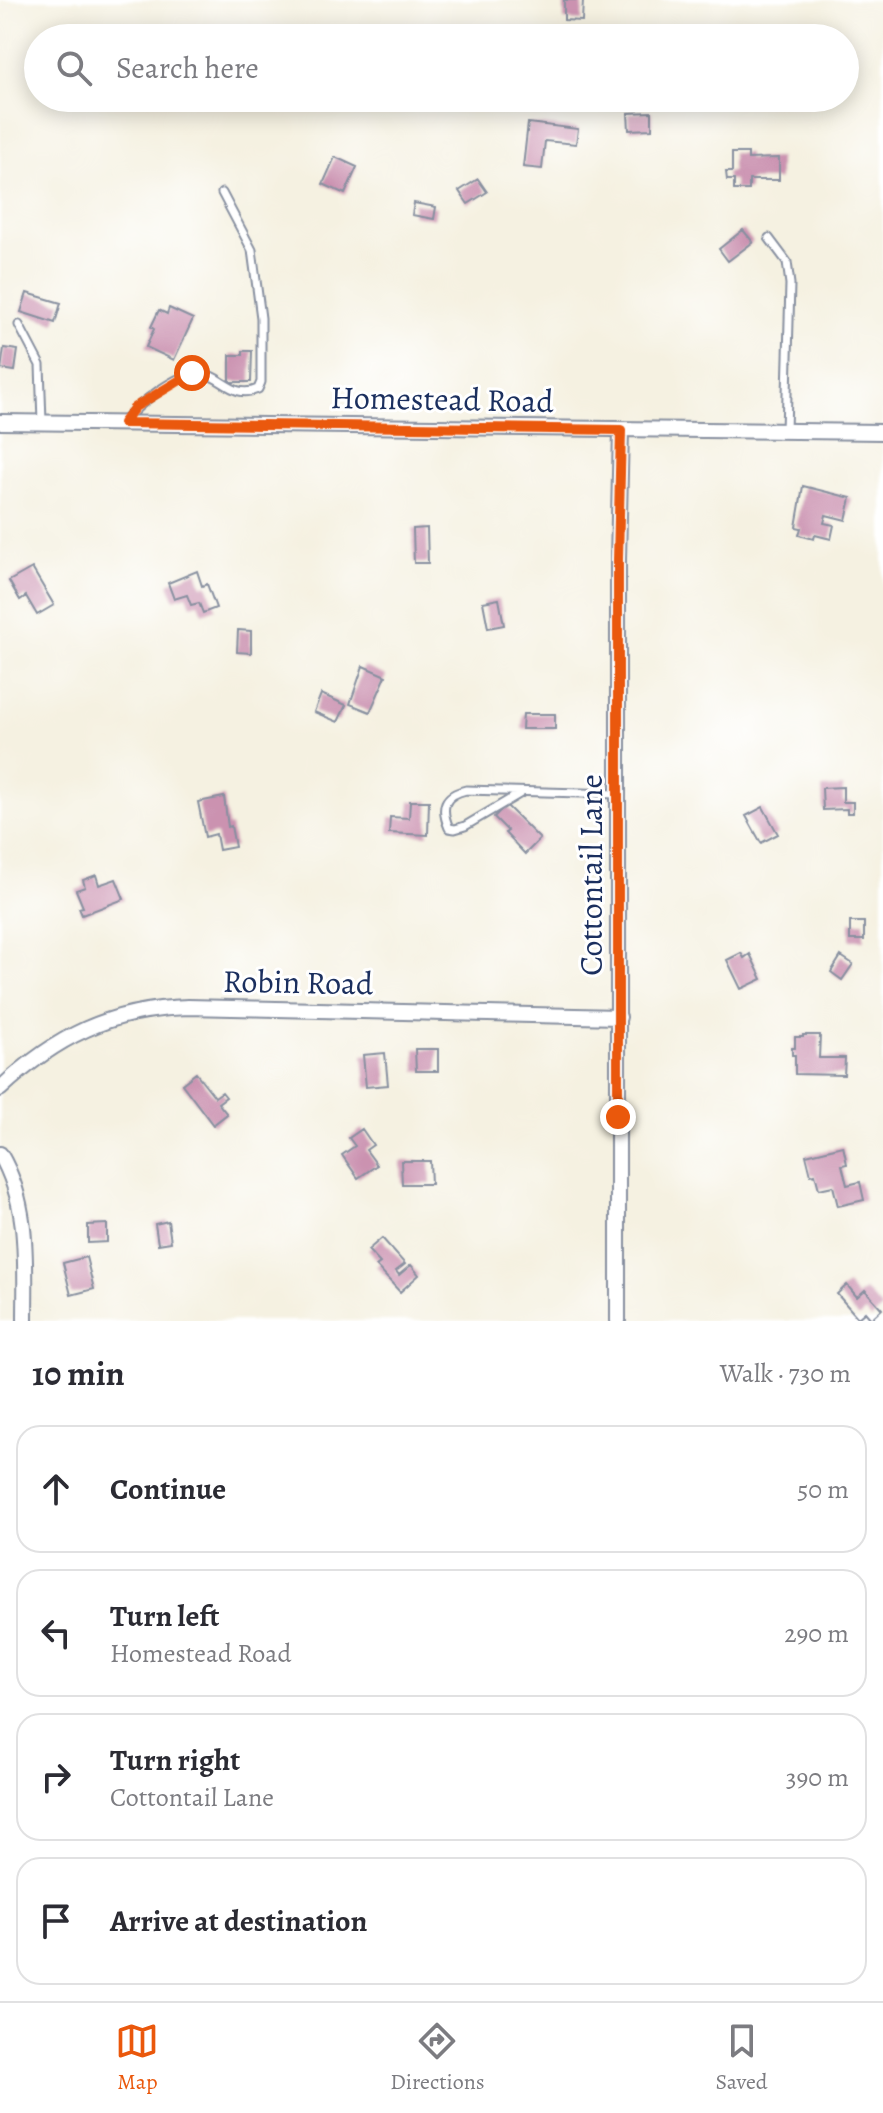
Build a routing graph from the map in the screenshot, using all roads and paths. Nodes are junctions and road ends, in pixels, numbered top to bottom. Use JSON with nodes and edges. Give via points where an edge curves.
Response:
{"nodes":[{"id":1,"x":222,"y":193,"type":"dead end"},
{"id":2,"x":769,"y":238,"type":"dead end"},
{"id":3,"x":19,"y":325,"type":"dead end"},
{"id":4,"x":0,"y":422,"type":"edge"},
{"id":5,"x":42,"y":422,"type":"junction"},
{"id":6,"x":123,"y":423,"type":"junction"},
{"id":7,"x":621,"y":430,"type":"junction"},
{"id":8,"x":786,"y":431,"type":"junction"},
{"id":9,"x":883,"y":432,"type":"edge"},
{"id":10,"x":521,"y":793,"type":"junction"},
{"id":11,"x":618,"y":794,"type":"junction"},
{"id":12,"x":619,"y":1017,"type":"junction"},
{"id":13,"x":0,"y":1089,"type":"edge"},
{"id":14,"x":0,"y":1154,"type":"edge"},
{"id":15,"x":25,"y":1321,"type":"edge"},
{"id":16,"x":618,"y":1321,"type":"edge"}],
"edges":[{"from":1,"to":6,"type":"lane","via":[[252,250],[261,318],[258,389],[239,392],[204,373],[192,373],[135,407]]},
{"from":2,"to":8,"type":"lane","via":[[787,262],[790,284]]},
{"from":3,"to":5,"type":"lane","via":[[40,365]]},
{"from":4,"to":5,"type":"street","name":"Homestead Road"},
{"from":5,"to":6,"type":"street","name":"Homestead Road"},
{"from":6,"to":7,"type":"street","name":"Homestead Road"},
{"from":7,"to":8,"type":"street","name":"Homestead Road"},
{"from":7,"to":11,"type":"street","name":"Cottontail Lane"},
{"from":8,"to":9,"type":"street","name":"Homestead Road"},
{"from":10,"to":10,"type":"lane","via":[[452,793],[445,811],[449,828],[465,826]]},
{"from":10,"to":11,"type":"lane"},
{"from":11,"to":12,"type":"street","name":"Cottontail Lane"},
{"from":12,"to":13,"type":"street","name":"Robin Road","via":[[153,1009],[113,1018],[61,1040]]},
{"from":12,"to":16,"type":"street","name":"Cottontail Lane"},
{"from":14,"to":15,"type":"street","via":[[16,1189],[23,1224]]}]}
